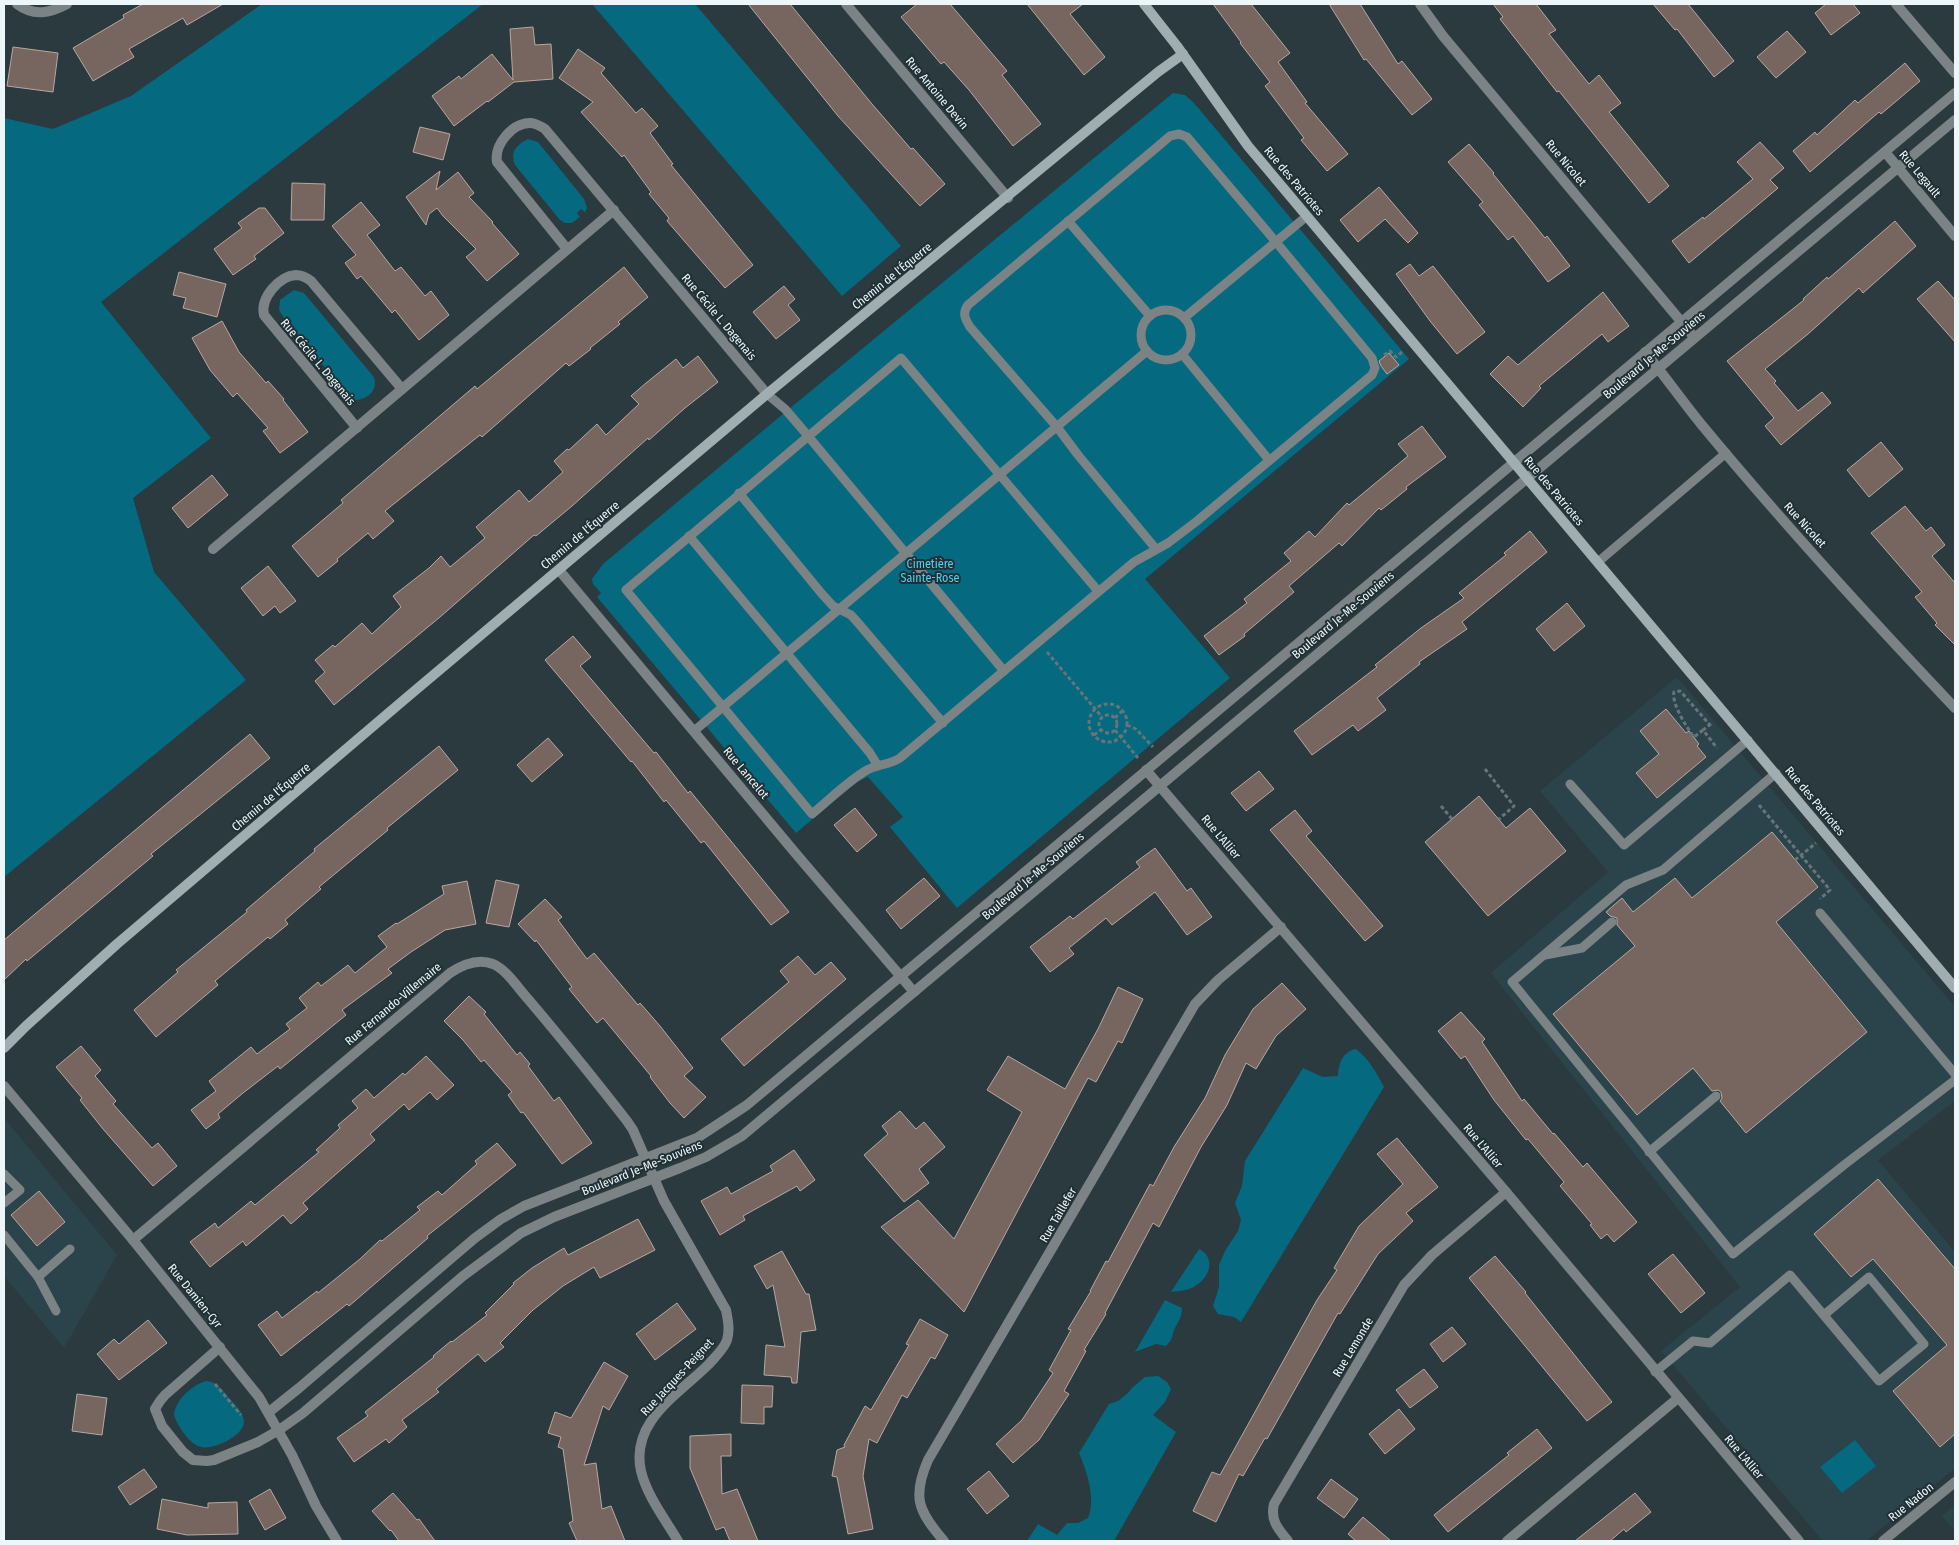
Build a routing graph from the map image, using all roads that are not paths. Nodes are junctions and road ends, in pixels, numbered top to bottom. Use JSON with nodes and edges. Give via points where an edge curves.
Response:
{"nodes":[{"id":1,"x":17,"y":4,"type":"edge"},
{"id":2,"x":67,"y":4,"type":"edge"},
{"id":3,"x":846,"y":4,"type":"edge"},
{"id":4,"x":1144,"y":4,"type":"edge"},
{"id":5,"x":1420,"y":4,"type":"edge"},
{"id":6,"x":1896,"y":4,"type":"edge"},
{"id":7,"x":1183,"y":54,"type":"junction"},
{"id":8,"x":1955,"y":73,"type":"edge"},
{"id":9,"x":1955,"y":93,"type":"edge"},
{"id":10,"x":1955,"y":120,"type":"edge"},
{"id":11,"x":1885,"y":152,"type":"junction"},
{"id":12,"x":1898,"y":167,"type":"junction"},
{"id":13,"x":1008,"y":198,"type":"junction"},
{"id":14,"x":614,"y":210,"type":"junction"},
{"id":15,"x":1307,"y":216,"type":"junction"},
{"id":16,"x":1068,"y":221,"type":"junction"},
{"id":17,"x":1955,"y":236,"type":"edge"},
{"id":18,"x":1276,"y":242,"type":"junction"},
{"id":19,"x":567,"y":249,"type":"junction"},
{"id":20,"x":1150,"y":316,"type":"junction"},
{"id":21,"x":1184,"y":318,"type":"junction"},
{"id":22,"x":1681,"y":322,"type":"junction"},
{"id":23,"x":1694,"y":337,"type":"junction"},
{"id":24,"x":1147,"y":351,"type":"junction"},
{"id":25,"x":1645,"y":352,"type":"junction"},
{"id":26,"x":1182,"y":354,"type":"junction"},
{"id":27,"x":1658,"y":368,"type":"junction"},
{"id":28,"x":402,"y":389,"type":"junction"},
{"id":29,"x":767,"y":394,"type":"junction"},
{"id":30,"x":1057,"y":427,"type":"junction"},
{"id":31,"x":357,"y":428,"type":"junction"},
{"id":32,"x":808,"y":436,"type":"junction"},
{"id":33,"x":1726,"y":453,"type":"junction"},
{"id":34,"x":1269,"y":460,"type":"junction"},
{"id":35,"x":1513,"y":462,"type":"junction"},
{"id":36,"x":1000,"y":475,"type":"junction"},
{"id":37,"x":1526,"y":477,"type":"junction"},
{"id":38,"x":739,"y":493,"type":"junction"},
{"id":39,"x":689,"y":536,"type":"junction"},
{"id":40,"x":213,"y":549,"type":"dead end"},
{"id":41,"x":1156,"y":549,"type":"junction"},
{"id":42,"x":906,"y":553,"type":"junction"},
{"id":43,"x":1598,"y":562,"type":"junction"},
{"id":44,"x":559,"y":570,"type":"junction"},
{"id":45,"x":1098,"y":591,"type":"junction"},
{"id":46,"x":840,"y":609,"type":"junction"},
{"id":47,"x":787,"y":653,"type":"junction"},
{"id":48,"x":1004,"y":670,"type":"junction"},
{"id":49,"x":723,"y":707,"type":"junction"},
{"id":50,"x":1955,"y":708,"type":"edge"},
{"id":51,"x":943,"y":722,"type":"junction"},
{"id":52,"x":694,"y":731,"type":"junction"},
{"id":53,"x":1748,"y":740,"type":"junction"},
{"id":54,"x":878,"y":766,"type":"junction"},
{"id":55,"x":1146,"y":770,"type":"junction"},
{"id":56,"x":1776,"y":773,"type":"junction"},
{"id":57,"x":1570,"y":784,"type":"dead end"},
{"id":58,"x":1160,"y":786,"type":"junction"},
{"id":59,"x":1820,"y":913,"type":"dead end"},
{"id":60,"x":1612,"y":922,"type":"dead end"},
{"id":61,"x":1281,"y":927,"type":"junction"},
{"id":62,"x":1543,"y":956,"type":"junction"},
{"id":63,"x":900,"y":976,"type":"junction"},
{"id":64,"x":1955,"y":988,"type":"edge"},
{"id":65,"x":914,"y":992,"type":"junction"},
{"id":66,"x":4,"y":1048,"type":"edge"},
{"id":67,"x":1955,"y":1074,"type":"edge"},
{"id":68,"x":1955,"y":1080,"type":"edge"},
{"id":69,"x":4,"y":1086,"type":"edge"},
{"id":70,"x":1716,"y":1096,"type":"dead end"},
{"id":71,"x":1649,"y":1152,"type":"junction"},
{"id":72,"x":645,"y":1159,"type":"junction"},
{"id":73,"x":4,"y":1174,"type":"edge"},
{"id":74,"x":653,"y":1178,"type":"junction"},
{"id":75,"x":1506,"y":1192,"type":"junction"},
{"id":76,"x":4,"y":1203,"type":"edge"},
{"id":77,"x":4,"y":1235,"type":"edge"},
{"id":78,"x":133,"y":1240,"type":"junction"},
{"id":79,"x":70,"y":1249,"type":"dead end"},
{"id":80,"x":38,"y":1277,"type":"junction"},
{"id":81,"x":56,"y":1310,"type":"dead end"},
{"id":82,"x":1824,"y":1315,"type":"junction"},
{"id":83,"x":220,"y":1347,"type":"junction"},
{"id":84,"x":1656,"y":1372,"type":"junction"},
{"id":85,"x":1678,"y":1398,"type":"junction"},
{"id":86,"x":269,"y":1412,"type":"junction"},
{"id":87,"x":279,"y":1430,"type":"junction"},
{"id":88,"x":1955,"y":1482,"type":"edge"},
{"id":89,"x":337,"y":1541,"type":"edge"},
{"id":90,"x":678,"y":1541,"type":"edge"},
{"id":91,"x":944,"y":1541,"type":"edge"},
{"id":92,"x":1288,"y":1541,"type":"edge"},
{"id":93,"x":1507,"y":1541,"type":"edge"},
{"id":94,"x":1799,"y":1541,"type":"edge"},
{"id":95,"x":1883,"y":1541,"type":"edge"}],
"edges":[{"from":1,"to":2,"type":"street","via":[[38,13],[50,12]]},
{"from":3,"to":13,"type":"street","name":"Rue Antoine Devin"},
{"from":4,"to":7,"type":"street","name":"Rue des Patriotes"},
{"from":5,"to":22,"type":"street","name":"Rue Nicolet","via":[[1443,36]]},
{"from":6,"to":8,"type":"street"},
{"from":7,"to":13,"type":"street","name":"Chemin de l'Équerre"},
{"from":7,"to":15,"type":"street","name":"Rue des Patriotes","via":[[1242,138]]},
{"from":9,"to":11,"type":"street","name":"Boulevard Je-Me-Souviens"},
{"from":10,"to":12,"type":"street","name":"Boulevard Je-Me-Souviens"},
{"from":11,"to":12,"type":"street","name":"Rue Legault"},
{"from":11,"to":22,"type":"street","name":"Boulevard Je-Me-Souviens"},
{"from":12,"to":17,"type":"street","name":"Rue Legault"},
{"from":12,"to":23,"type":"street","name":"Boulevard Je-Me-Souviens"},
{"from":13,"to":29,"type":"street","name":"Chemin de l'Équerre"},
{"from":14,"to":19,"type":"street"},
{"from":14,"to":19,"type":"street","name":"Rue Cécile L. Dagenais","via":[[540,125],[528,123],[504,138],[497,149],[497,162]]},
{"from":14,"to":29,"type":"street","name":"Rue Cécile L. Dagenais"},
{"from":15,"to":18,"type":"lane"},
{"from":15,"to":35,"type":"street","name":"Rue des Patriotes"},
{"from":16,"to":18,"type":"lane","via":[[1164,141],[1174,134],[1182,134]]},
{"from":16,"to":20,"type":"lane"},
{"from":16,"to":30,"type":"lane","via":[[968,305],[964,313],[970,327]]},
{"from":18,"to":21,"type":"lane"},
{"from":18,"to":34,"type":"lane","via":[[1372,358],[1375,368],[1372,375]]},
{"from":19,"to":28,"type":"street"},
{"from":20,"to":21,"type":"lane","via":[[1168,311]]},
{"from":20,"to":24,"type":"lane","via":[[1141,330]]},
{"from":21,"to":26,"type":"lane","via":[[1190,335]]},
{"from":22,"to":23,"type":"street","name":"Rue Nicolet"},
{"from":22,"to":25,"type":"street","name":"Boulevard Je-Me-Souviens"},
{"from":23,"to":27,"type":"street","name":"Boulevard Je-Me-Souviens"},
{"from":24,"to":26,"type":"lane","via":[[1163,360]]},
{"from":24,"to":30,"type":"lane"},
{"from":25,"to":27,"type":"street","name":"Rue Nicolet"},
{"from":25,"to":35,"type":"street","name":"Boulevard Je-Me-Souviens"},
{"from":26,"to":34,"type":"lane"},
{"from":27,"to":33,"type":"street","name":"Rue Nicolet"},
{"from":27,"to":37,"type":"street","name":"Boulevard Je-Me-Souviens"},
{"from":28,"to":31,"type":"street"},
{"from":28,"to":31,"type":"street","name":"Rue Cécile L. Dagenais","via":[[311,281],[296,275],[277,285],[266,296],[264,315]]},
{"from":29,"to":32,"type":"lane"},
{"from":29,"to":44,"type":"street","name":"Chemin de l'Équerre"},
{"from":30,"to":36,"type":"lane"},
{"from":30,"to":41,"type":"lane"},
{"from":31,"to":40,"type":"street"},
{"from":32,"to":36,"type":"lane","via":[[901,358]]},
{"from":32,"to":38,"type":"lane"},
{"from":32,"to":42,"type":"lane"},
{"from":33,"to":43,"type":"lane"},
{"from":33,"to":50,"type":"street","name":"Rue Nicolet"},
{"from":34,"to":41,"type":"lane","via":[[1176,538]]},
{"from":35,"to":37,"type":"street","name":"Rue des Patriotes"},
{"from":35,"to":55,"type":"street","name":"Boulevard Je-Me-Souviens"},
{"from":36,"to":42,"type":"lane"},
{"from":36,"to":45,"type":"lane"},
{"from":37,"to":43,"type":"street","name":"Rue des Patriotes"},
{"from":37,"to":58,"type":"street","name":"Boulevard Je-Me-Souviens"},
{"from":38,"to":39,"type":"lane"},
{"from":38,"to":46,"type":"lane","via":[[822,594]]},
{"from":39,"to":47,"type":"lane"},
{"from":39,"to":49,"type":"lane","via":[[626,590]]},
{"from":41,"to":45,"type":"lane"},
{"from":42,"to":46,"type":"lane"},
{"from":42,"to":48,"type":"lane"},
{"from":43,"to":53,"type":"street","name":"Rue des Patriotes"},
{"from":44,"to":52,"type":"street","name":"Rue Lancelot"},
{"from":44,"to":66,"type":"street","name":"Chemin de l'Équerre","via":[[122,941]]},
{"from":45,"to":48,"type":"lane"},
{"from":46,"to":47,"type":"lane"},
{"from":46,"to":51,"type":"lane","via":[[860,624]]},
{"from":47,"to":49,"type":"lane"},
{"from":47,"to":54,"type":"lane"},
{"from":48,"to":51,"type":"lane"},
{"from":49,"to":52,"type":"lane"},
{"from":49,"to":54,"type":"lane","via":[[812,814],[863,772]]},
{"from":51,"to":54,"type":"lane","via":[[900,758]]},
{"from":52,"to":63,"type":"street","name":"Rue Lancelot"},
{"from":53,"to":56,"type":"street","name":"Rue des Patriotes"},
{"from":53,"to":57,"type":"lane","via":[[1624,845]]},
{"from":55,"to":58,"type":"street","name":"Rue L'Allier"},
{"from":55,"to":63,"type":"street","name":"Boulevard Je-Me-Souviens"},
{"from":56,"to":62,"type":"lane","via":[[1663,870],[1626,885]]},
{"from":56,"to":64,"type":"street","name":"Rue des Patriotes"},
{"from":58,"to":61,"type":"street","name":"Rue L'Allier"},
{"from":58,"to":65,"type":"street","name":"Boulevard Je-Me-Souviens"},
{"from":59,"to":67,"type":"lane"},
{"from":60,"to":62,"type":"lane","via":[[1582,948]]},
{"from":61,"to":75,"type":"street","name":"Rue L'Allier"},
{"from":61,"to":91,"type":"street","name":"Rue Taillefer","via":[[1218,980],[1195,1004],[928,1460],[919,1484],[919,1497],[928,1520]]},
{"from":62,"to":71,"type":"lane","via":[[1512,982]]},
{"from":63,"to":65,"type":"street","name":"Rue Lancelot"},
{"from":63,"to":72,"type":"street","name":"Boulevard Je-Me-Souviens","via":[[729,1118],[696,1138]]},
{"from":65,"to":74,"type":"street","name":"Boulevard Je-Me-Souviens","via":[[742,1136],[706,1156]]},
{"from":68,"to":71,"type":"lane","via":[[1733,1254]]},
{"from":69,"to":78,"type":"street","name":"Rue Damien-Cyr"},
{"from":70,"to":71,"type":"lane"},
{"from":72,"to":74,"type":"street","name":"Rue Fernando-Villemaire"},
{"from":72,"to":78,"type":"street","name":"Rue Fernando-Villemaire","via":[[627,1121],[506,974],[487,962],[471,963],[457,968],[440,981]]},
{"from":72,"to":86,"type":"street","name":"Boulevard Je-Me-Souviens","via":[[536,1201],[502,1219]]},
{"from":73,"to":76,"type":"lane","via":[[20,1190]]},
{"from":74,"to":87,"type":"street","name":"Boulevard Je-Me-Souviens","via":[[542,1222],[508,1241]]},
{"from":74,"to":90,"type":"street","name":"Rue Jacques-Peignet","via":[[670,1214],[723,1302],[728,1318],[728,1334],[723,1348],[657,1412],[640,1444],[639,1462],[643,1479]]},
{"from":75,"to":84,"type":"street","name":"Rue L'Allier"},
{"from":75,"to":92,"type":"street","name":"Rue Lemonde","via":[[1432,1255],[1404,1285],[1274,1504],[1272,1517]]},
{"from":77,"to":80,"type":"lane"},
{"from":78,"to":83,"type":"street","name":"Rue Damien-Cyr"},
{"from":79,"to":80,"type":"lane"},
{"from":80,"to":81,"type":"lane"},
{"from":82,"to":82,"type":"lane","via":[[1879,1382],[1924,1344],[1869,1277]]},
{"from":82,"to":84,"type":"lane","via":[[1790,1274],[1710,1343],[1693,1340]]},
{"from":83,"to":86,"type":"street","name":"Rue Damien-Cyr"},
{"from":83,"to":87,"type":"street","name":"Boulevard Je-Me-Souviens","via":[[160,1401],[155,1409],[162,1426],[188,1457],[200,1461],[214,1460]]},
{"from":84,"to":85,"type":"street","name":"Rue L'Allier"},
{"from":85,"to":93,"type":"street"},
{"from":85,"to":94,"type":"street","name":"Rue L'Allier"},
{"from":86,"to":87,"type":"street","name":"Rue Damien-Cyr"},
{"from":87,"to":89,"type":"street","name":"Rue Damien-Cyr","via":[[309,1494]]},
{"from":88,"to":95,"type":"street","name":"Rue Nadon"}]}
